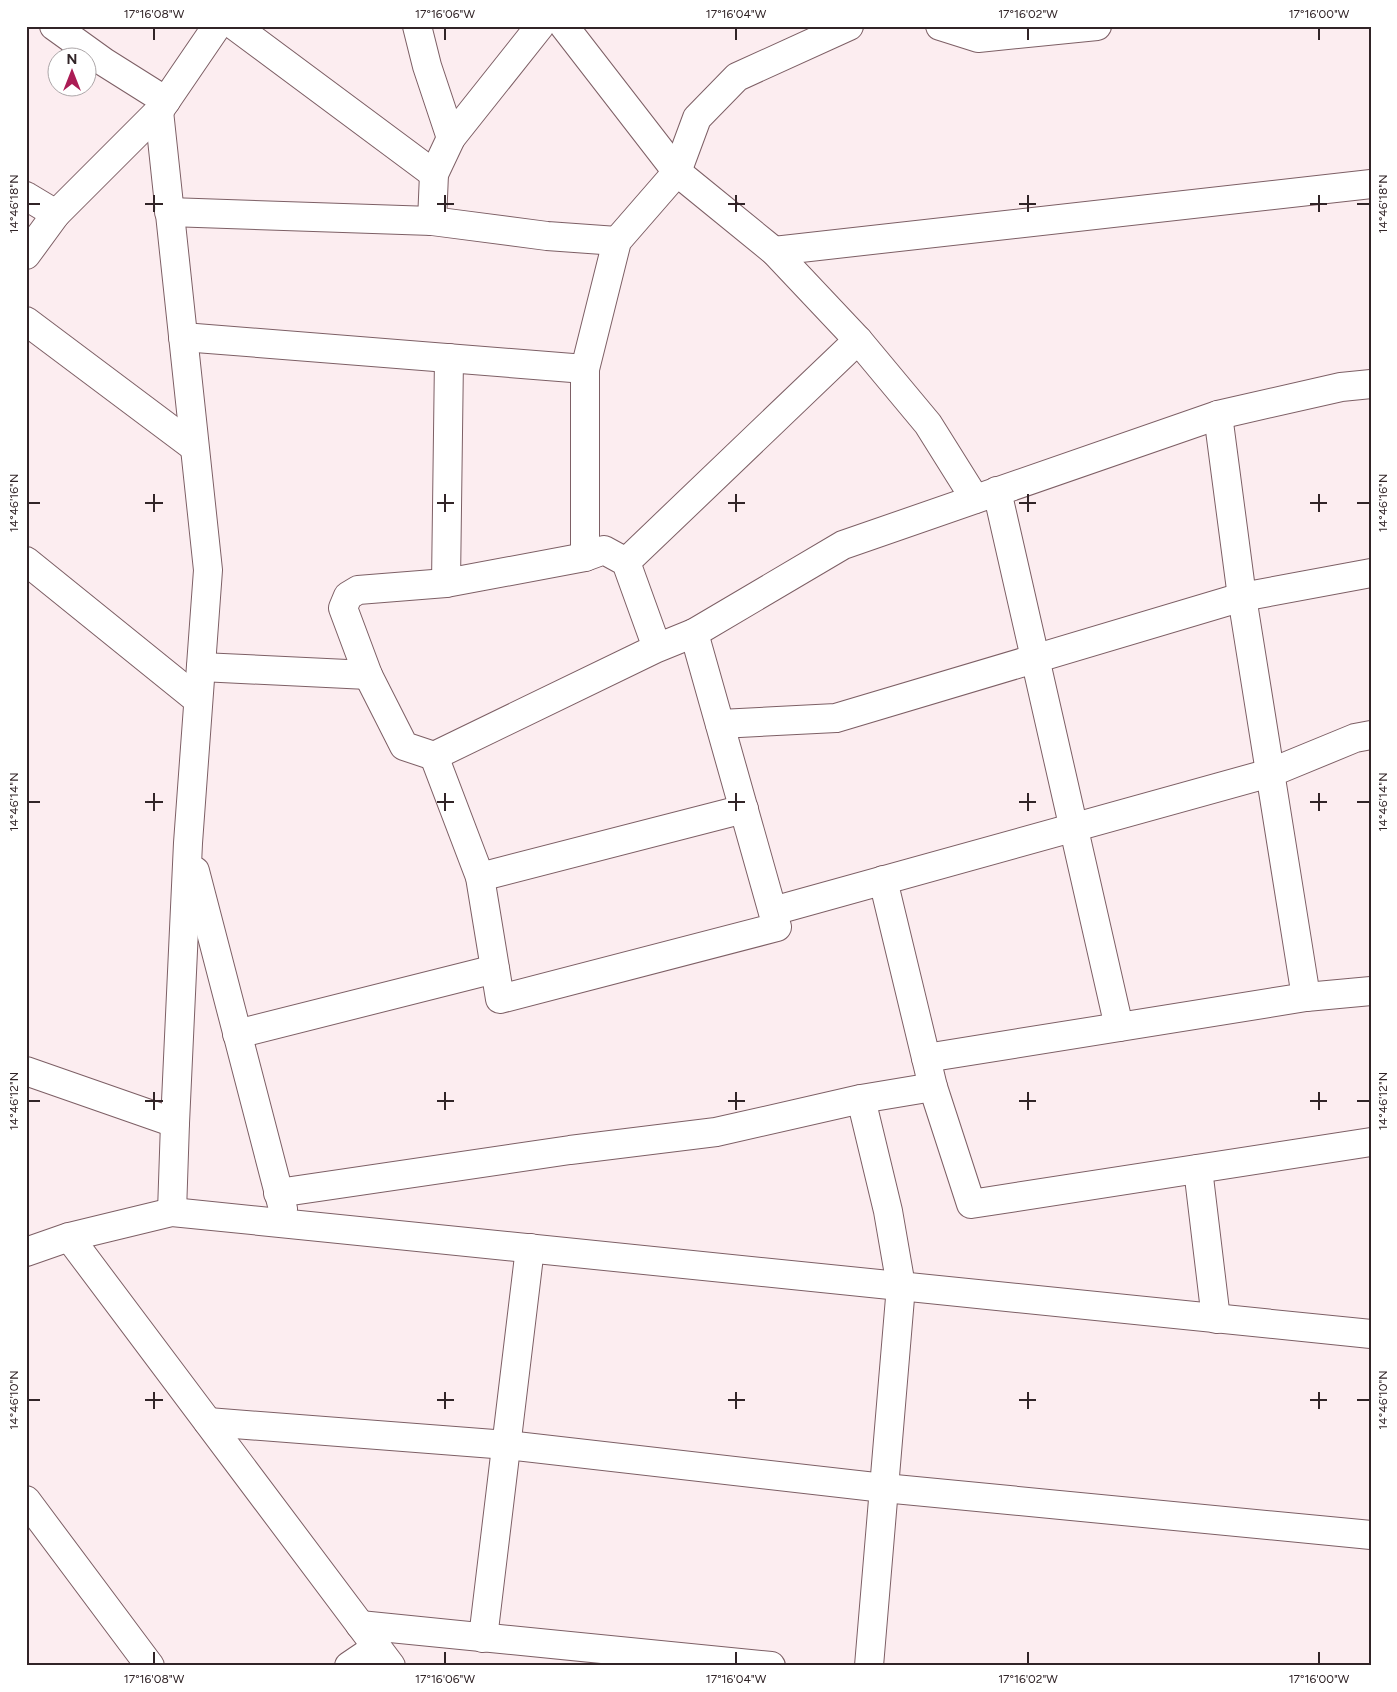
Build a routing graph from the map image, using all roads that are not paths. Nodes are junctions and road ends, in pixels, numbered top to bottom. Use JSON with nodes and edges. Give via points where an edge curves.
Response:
{"nodes":[{"id":1,"x":54,"y":26,"type":"edge"},
{"id":2,"x":217,"y":26,"type":"edge"},
{"id":3,"x":235,"y":26,"type":"edge"},
{"id":4,"x":417,"y":26,"type":"edge"},
{"id":5,"x":540,"y":26,"type":"edge"},
{"id":6,"x":564,"y":26,"type":"edge"},
{"id":7,"x":849,"y":26,"type":"edge"},
{"id":8,"x":940,"y":26,"type":"edge"},
{"id":9,"x":1097,"y":26,"type":"edge"},
{"id":10,"x":163,"y":106,"type":"junction"},
{"id":11,"x":451,"y":138,"type":"junction"},
{"id":12,"x":676,"y":172,"type":"junction"},
{"id":13,"x":434,"y":174,"type":"junction"},
{"id":14,"x":1371,"y":184,"type":"edge"},
{"id":15,"x":26,"y":196,"type":"edge"},
{"id":16,"x":169,"y":212,"type":"junction"},
{"id":17,"x":56,"y":214,"type":"junction"},
{"id":18,"x":432,"y":221,"type":"junction"},
{"id":19,"x":617,"y":241,"type":"junction"},
{"id":20,"x":774,"y":251,"type":"junction"},
{"id":21,"x":26,"y":255,"type":"edge"},
{"id":22,"x":26,"y":321,"type":"edge"},
{"id":23,"x":183,"y":337,"type":"junction"},
{"id":24,"x":858,"y":340,"type":"junction"},
{"id":25,"x":449,"y":358,"type":"junction"},
{"id":26,"x":585,"y":369,"type":"junction"},
{"id":27,"x":1371,"y":384,"type":"edge"},
{"id":28,"x":1218,"y":415,"type":"junction"},
{"id":29,"x":194,"y":447,"type":"junction"},
{"id":30,"x":986,"y":495,"type":"junction"},
{"id":31,"x":585,"y":557,"type":"junction"},
{"id":32,"x":26,"y":561,"type":"edge"},
{"id":33,"x":626,"y":562,"type":"junction"},
{"id":34,"x":1371,"y":573,"type":"edge"},
{"id":35,"x":446,"y":583,"type":"junction"},
{"id":36,"x":1242,"y":597,"type":"junction"},
{"id":37,"x":694,"y":633,"type":"junction"},
{"id":38,"x":657,"y":648,"type":"junction"},
{"id":39,"x":1036,"y":658,"type":"junction"},
{"id":40,"x":201,"y":667,"type":"junction"},
{"id":41,"x":368,"y":675,"type":"junction"},
{"id":42,"x":198,"y":700,"type":"junction"},
{"id":43,"x":720,"y":724,"type":"junction"},
{"id":44,"x":1371,"y":735,"type":"edge"},
{"id":45,"x":434,"y":756,"type":"junction"},
{"id":46,"x":1270,"y":773,"type":"junction"},
{"id":47,"x":744,"y":809,"type":"junction"},
{"id":48,"x":1074,"y":826,"type":"junction"},
{"id":49,"x":188,"y":843,"type":"junction"},
{"id":50,"x":480,"y":877,"type":"junction"},
{"id":51,"x":883,"y":880,"type":"junction"},
{"id":52,"x":773,"y":910,"type":"junction"},
{"id":53,"x":495,"y":969,"type":"junction"},
{"id":54,"x":1371,"y":991,"type":"edge"},
{"id":55,"x":1306,"y":997,"type":"junction"},
{"id":56,"x":1119,"y":1027,"type":"junction"},
{"id":57,"x":237,"y":1034,"type":"junction"},
{"id":58,"x":926,"y":1058,"type":"junction"},
{"id":59,"x":26,"y":1071,"type":"edge"},
{"id":60,"x":933,"y":1087,"type":"junction"},
{"id":61,"x":861,"y":1099,"type":"junction"},
{"id":62,"x":174,"y":1123,"type":"junction"},
{"id":63,"x":1371,"y":1142,"type":"edge"},
{"id":64,"x":1198,"y":1168,"type":"junction"},
{"id":65,"x":278,"y":1193,"type":"junction"},
{"id":66,"x":172,"y":1212,"type":"junction"},
{"id":67,"x":286,"y":1223,"type":"junction"},
{"id":68,"x":69,"y":1238,"type":"junction"},
{"id":69,"x":530,"y":1248,"type":"junction"},
{"id":70,"x":30,"y":1249,"type":"edge"},
{"id":71,"x":901,"y":1286,"type":"junction"},
{"id":72,"x":1216,"y":1319,"type":"junction"},
{"id":73,"x":1371,"y":1334,"type":"edge"},
{"id":74,"x":208,"y":1422,"type":"junction"},
{"id":75,"x":507,"y":1445,"type":"junction"},
{"id":76,"x":884,"y":1488,"type":"junction"},
{"id":77,"x":26,"y":1500,"type":"edge"},
{"id":78,"x":1371,"y":1535,"type":"edge"},
{"id":79,"x":360,"y":1625,"type":"junction"},
{"id":80,"x":483,"y":1638,"type":"junction"},
{"id":81,"x":384,"y":1656,"type":"edge"},
{"id":82,"x":150,"y":1666,"type":"edge"},
{"id":83,"x":350,"y":1666,"type":"edge"},
{"id":84,"x":771,"y":1666,"type":"edge"},
{"id":85,"x":869,"y":1666,"type":"edge"}],
"edges":[{"from":1,"to":10,"type":"street"},
{"from":2,"to":10,"type":"street"},
{"from":3,"to":13,"type":"street"},
{"from":4,"to":11,"type":"street"},
{"from":5,"to":11,"type":"street"},
{"from":6,"to":12,"type":"street"},
{"from":7,"to":12,"type":"street","via":[[737,77],[698,118]]},
{"from":8,"to":9,"type":"street","via":[[978,38]]},
{"from":10,"to":16,"type":"street"},
{"from":10,"to":17,"type":"street"},
{"from":11,"to":13,"type":"street"},
{"from":12,"to":19,"type":"street"},
{"from":12,"to":20,"type":"street"},
{"from":13,"to":18,"type":"street"},
{"from":14,"to":20,"type":"street"},
{"from":15,"to":17,"type":"street"},
{"from":16,"to":18,"type":"street"},
{"from":16,"to":23,"type":"street"},
{"from":17,"to":21,"type":"street"},
{"from":18,"to":19,"type":"street","via":[[547,236]]},
{"from":19,"to":26,"type":"street"},
{"from":20,"to":24,"type":"street"},
{"from":22,"to":29,"type":"street"},
{"from":23,"to":25,"type":"street"},
{"from":23,"to":29,"type":"street"},
{"from":24,"to":30,"type":"street"},
{"from":24,"to":33,"type":"street"},
{"from":25,"to":26,"type":"street"},
{"from":25,"to":35,"type":"street"},
{"from":26,"to":31,"type":"street"},
{"from":27,"to":28,"type":"street","via":[[1341,387]]},
{"from":28,"to":30,"type":"street"},
{"from":28,"to":36,"type":"street"},
{"from":29,"to":40,"type":"street","via":[[208,570]]},
{"from":30,"to":37,"type":"street","via":[[843,545]]},
{"from":30,"to":39,"type":"street"},
{"from":31,"to":33,"type":"street","via":[[604,550]]},
{"from":31,"to":35,"type":"street"},
{"from":32,"to":42,"type":"street"},
{"from":33,"to":38,"type":"street"},
{"from":34,"to":36,"type":"street"},
{"from":35,"to":41,"type":"street","via":[[358,590],[348,596],[343,608]]},
{"from":36,"to":39,"type":"street"},
{"from":36,"to":46,"type":"street"},
{"from":37,"to":38,"type":"street"},
{"from":37,"to":43,"type":"street"},
{"from":38,"to":45,"type":"street"},
{"from":39,"to":43,"type":"street","via":[[836,718]]},
{"from":39,"to":48,"type":"street"},
{"from":40,"to":41,"type":"street"},
{"from":40,"to":42,"type":"street"},
{"from":41,"to":45,"type":"street","via":[[404,746]]},
{"from":42,"to":49,"type":"street"},
{"from":43,"to":47,"type":"street"},
{"from":44,"to":46,"type":"street","via":[[1355,738]]},
{"from":45,"to":50,"type":"street"},
{"from":46,"to":48,"type":"street"},
{"from":46,"to":55,"type":"street"},
{"from":47,"to":50,"type":"street"},
{"from":47,"to":52,"type":"street"},
{"from":48,"to":51,"type":"street"},
{"from":48,"to":56,"type":"street"},
{"from":49,"to":57,"type":"street"},
{"from":49,"to":62,"type":"street"},
{"from":50,"to":53,"type":"street"},
{"from":51,"to":52,"type":"street"},
{"from":51,"to":58,"type":"street"},
{"from":52,"to":53,"type":"street","via":[[777,927],[500,999]]},
{"from":53,"to":57,"type":"street"},
{"from":54,"to":55,"type":"street"},
{"from":55,"to":56,"type":"street"},
{"from":56,"to":58,"type":"street"},
{"from":57,"to":65,"type":"street"},
{"from":58,"to":60,"type":"street"},
{"from":59,"to":62,"type":"street"},
{"from":60,"to":61,"type":"street"},
{"from":60,"to":64,"type":"street","via":[[970,1204]]},
{"from":61,"to":65,"type":"street","via":[[716,1132]]},
{"from":61,"to":71,"type":"street","via":[[888,1211]]},
{"from":62,"to":66,"type":"street"},
{"from":63,"to":64,"type":"street"},
{"from":64,"to":72,"type":"street"},
{"from":65,"to":67,"type":"street"},
{"from":66,"to":67,"type":"street"},
{"from":66,"to":68,"type":"street"},
{"from":67,"to":69,"type":"street"},
{"from":68,"to":70,"type":"street"},
{"from":68,"to":74,"type":"street"},
{"from":69,"to":71,"type":"street"},
{"from":69,"to":75,"type":"street"},
{"from":71,"to":72,"type":"street"},
{"from":71,"to":76,"type":"street"},
{"from":72,"to":73,"type":"street"},
{"from":74,"to":75,"type":"street"},
{"from":74,"to":79,"type":"street"},
{"from":75,"to":76,"type":"street"},
{"from":75,"to":80,"type":"street"},
{"from":76,"to":78,"type":"street"},
{"from":76,"to":85,"type":"street"},
{"from":77,"to":82,"type":"street"},
{"from":79,"to":80,"type":"street"},
{"from":79,"to":81,"type":"street"},
{"from":80,"to":84,"type":"street"},
{"from":81,"to":83,"type":"street"}]}
